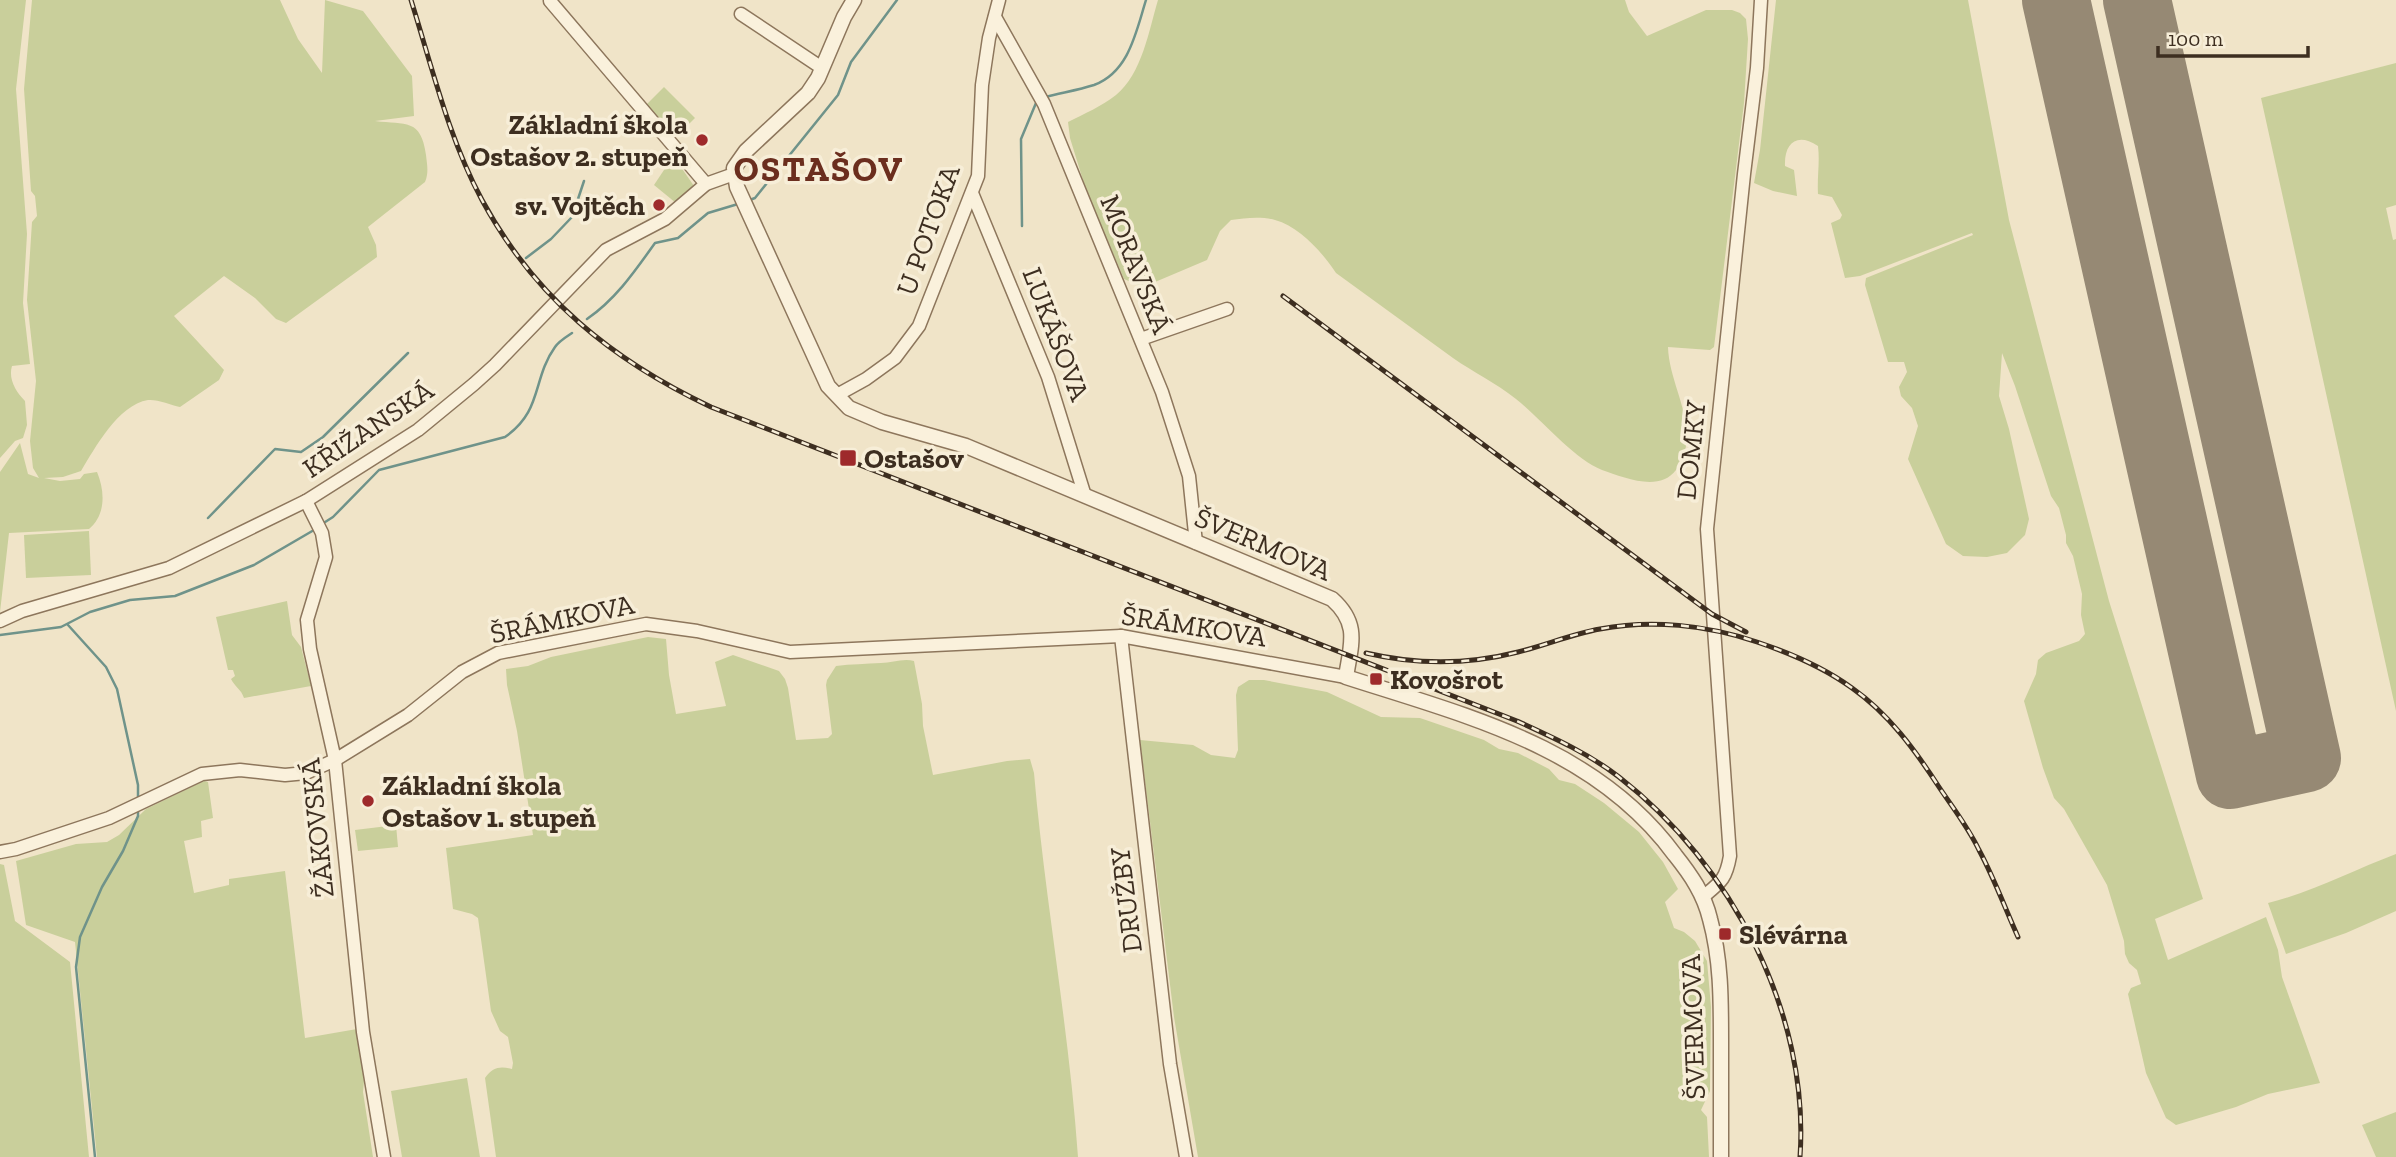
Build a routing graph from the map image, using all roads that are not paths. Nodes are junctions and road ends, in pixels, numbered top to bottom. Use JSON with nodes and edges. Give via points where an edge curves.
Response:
{"nodes":[{"id":1,"x":854,"y":0,"type":"edge"},
{"id":2,"x":999,"y":0,"type":"edge"},
{"id":3,"x":1761,"y":0,"type":"edge"},
{"id":4,"x":550,"y":1,"type":"edge"},
{"id":5,"x":741,"y":14,"type":"dead end"},
{"id":6,"x":995,"y":17,"type":"junction"},
{"id":7,"x":822,"y":68,"type":"junction"},
{"id":8,"x":734,"y":174,"type":"junction"},
{"id":9,"x":706,"y":184,"type":"junction"},
{"id":10,"x":972,"y":193,"type":"junction"},
{"id":11,"x":1227,"y":309,"type":"dead end"},
{"id":12,"x":1141,"y":339,"type":"junction"},
{"id":13,"x":837,"y":395,"type":"junction"},
{"id":14,"x":1084,"y":496,"type":"junction"},
{"id":15,"x":306,"y":501,"type":"junction"},
{"id":16,"x":1196,"y":543,"type":"junction"},
{"id":17,"x":0,"y":621,"type":"edge"},
{"id":18,"x":1121,"y":636,"type":"junction"},
{"id":19,"x":1346,"y":677,"type":"junction"},
{"id":20,"x":335,"y":760,"type":"junction"},
{"id":21,"x":0,"y":852,"type":"edge"},
{"id":22,"x":1704,"y":896,"type":"junction"},
{"id":23,"x":384,"y":1157,"type":"edge"},
{"id":24,"x":1186,"y":1157,"type":"edge"},
{"id":25,"x":1721,"y":1157,"type":"edge"}],
"edges":[{"from":1,"to":7,"type":"street"},
{"from":2,"to":6,"type":"street","name":"U POTOKA"},
{"from":3,"to":22,"type":"street","name":"DOMKY","via":[[1707,529],[1730,856],[1727,873]]},
{"from":4,"to":9,"type":"street"},
{"from":5,"to":7,"type":"street"},
{"from":6,"to":10,"type":"street","name":"U POTOKA","via":[[982,85],[978,176]]},
{"from":6,"to":12,"type":"street","name":"MORAVSKÁ","via":[[1044,104]]},
{"from":7,"to":8,"type":"street","via":[[801,100],[737,162]]},
{"from":8,"to":9,"type":"street","name":"KŘIŽANSKÁ"},
{"from":8,"to":13,"type":"street","name":"ŠVERMOVA","via":[[810,349]]},
{"from":9,"to":15,"type":"street","name":"KŘIŽANSKÁ","via":[[665,219],[607,250],[495,365],[418,430]]},
{"from":10,"to":13,"type":"street","name":"U POTOKA","via":[[919,326],[895,358]]},
{"from":10,"to":14,"type":"street","name":"LUKÁŠOVA","via":[[1048,377]]},
{"from":11,"to":12,"type":"street"},
{"from":12,"to":16,"type":"street","name":"MORAVSKÁ","via":[[1189,476]]},
{"from":13,"to":14,"type":"street","name":"ŠVERMOVA","via":[[849,408],[882,422],[966,446]]},
{"from":14,"to":16,"type":"street","name":"ŠVERMOVA"},
{"from":15,"to":17,"type":"street","name":"KŘIŽANSKÁ","via":[[169,568]]},
{"from":15,"to":20,"type":"street","name":"ŽÁKOVSKÁ","via":[[322,533],[326,557],[307,620]]},
{"from":16,"to":19,"type":"street","name":"ŠVERMOVA","via":[[1340,606],[1353,636]]},
{"from":18,"to":19,"type":"street","name":"ŠRÁMKOVA"},
{"from":18,"to":20,"type":"street","name":"ŠRÁMKOVA","via":[[790,652],[646,624],[498,653],[462,672],[408,715]]},
{"from":18,"to":24,"type":"street","name":"DRUŽBY","via":[[1170,1064]]},
{"from":19,"to":22,"type":"street","name":"ŠVERMOVA","via":[[1502,729],[1576,765],[1641,814]]},
{"from":20,"to":21,"type":"street","name":"ŠRÁMKOVA","via":[[306,773],[240,770],[202,774],[109,818]]},
{"from":20,"to":23,"type":"street","name":"ŽÁKOVSKÁ","via":[[363,1032]]},
{"from":22,"to":25,"type":"street","name":"ŠVERMOVA","via":[[1720,971]]}]}
